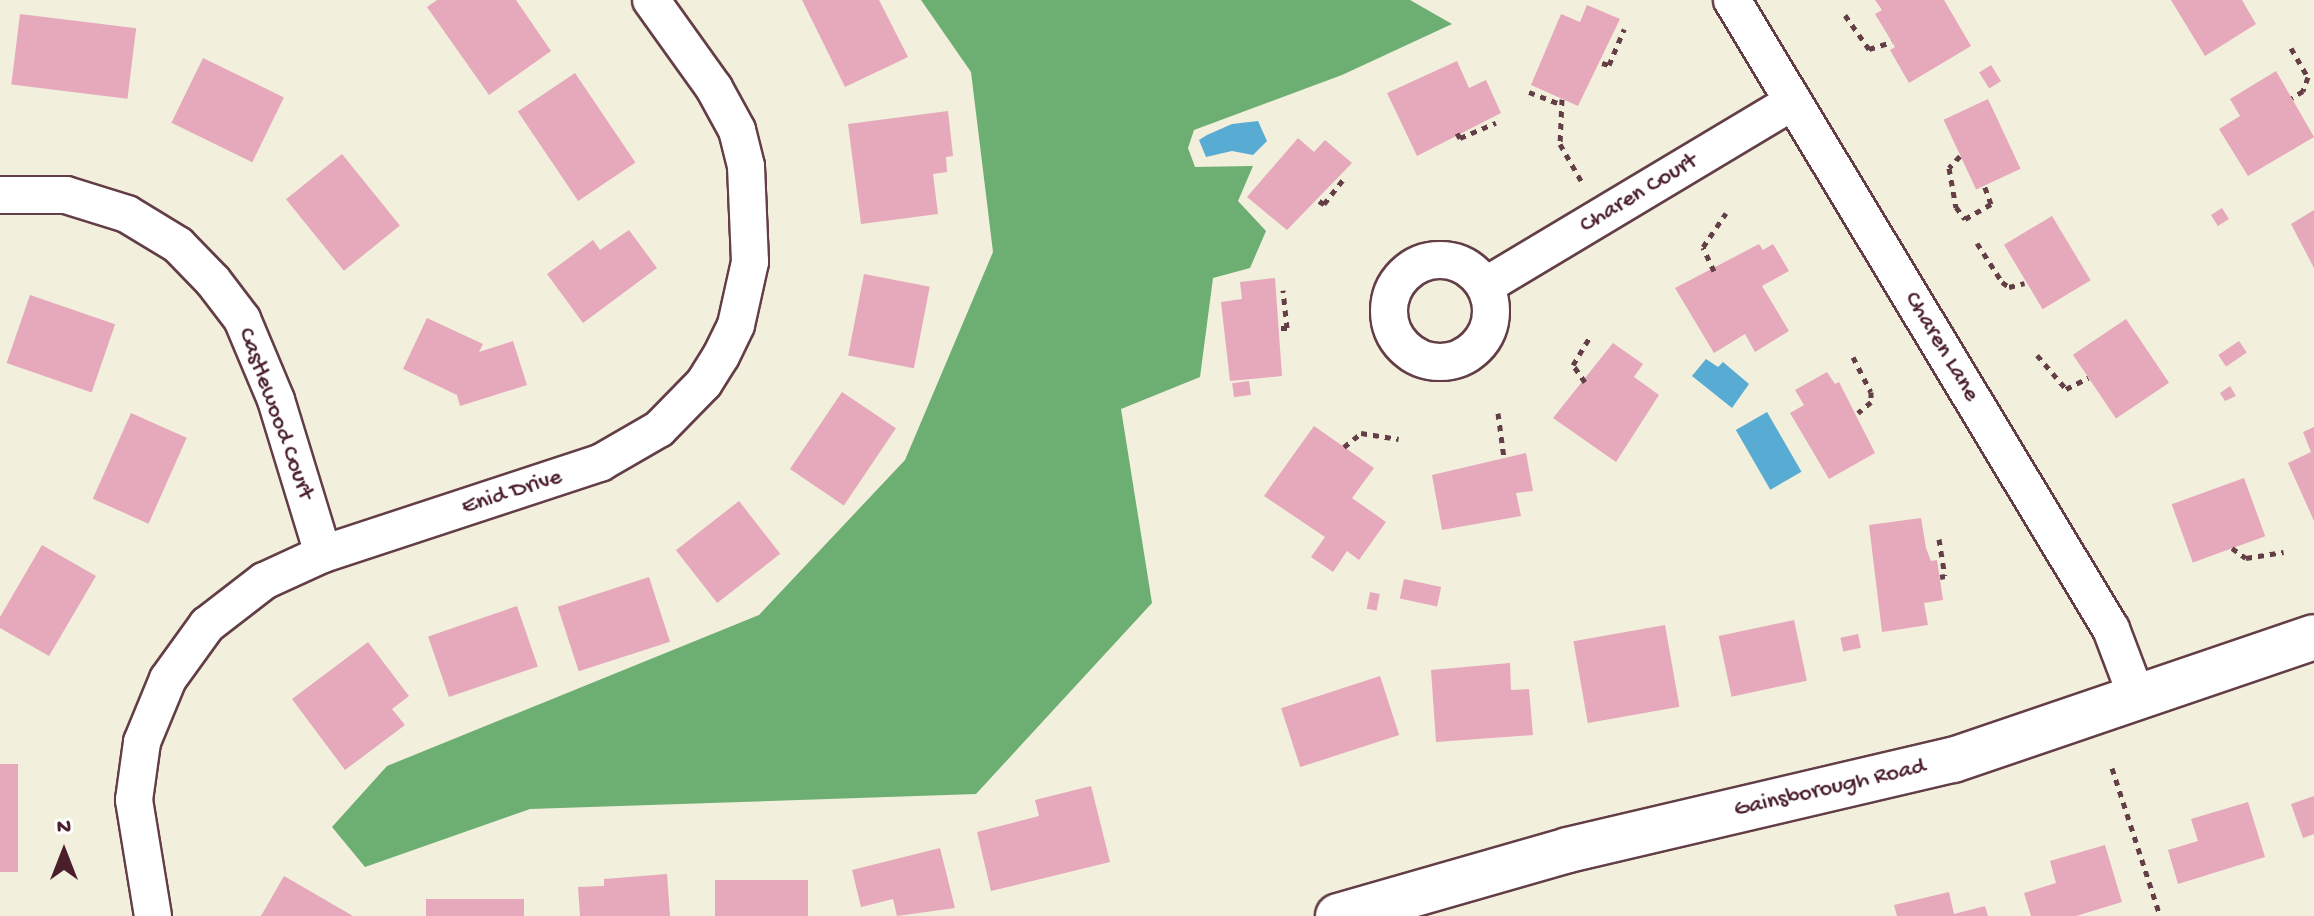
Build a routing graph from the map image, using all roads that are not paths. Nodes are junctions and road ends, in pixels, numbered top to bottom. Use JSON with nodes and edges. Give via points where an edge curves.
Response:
{"nodes":[{"id":1,"x":651,"y":0,"type":"edge"},
{"id":2,"x":1732,"y":0,"type":"edge"},
{"id":3,"x":1793,"y":102,"type":"junction"},
{"id":4,"x":0,"y":195,"type":"edge"},
{"id":5,"x":1485,"y":286,"type":"dead end"},
{"id":6,"x":323,"y":554,"type":"junction"},
{"id":7,"x":2314,"y":637,"type":"edge"},
{"id":8,"x":2138,"y":700,"type":"junction"},
{"id":9,"x":153,"y":916,"type":"edge"},
{"id":10,"x":1338,"y":916,"type":"edge"}],
"edges":[{"from":1,"to":6,"type":"street","name":"Enid Drive","via":[[714,88],[737,130],[746,166],[753,233],[750,262],[736,325],[721,356],[704,383],[659,429],[600,463]]},
{"from":2,"to":3,"type":"street","name":"Charen Lane"},
{"from":3,"to":5,"type":"street","name":"Charen Court"},
{"from":3,"to":8,"type":"street","name":"Charen Lane","via":[[2111,629]]},
{"from":4,"to":6,"type":"street","name":"Castlewood Court","via":[[66,195],[127,214],[178,245],[213,281],[242,319],[276,400]]},
{"from":6,"to":9,"type":"street","name":"Enid Drive","via":[[264,581],[207,625],[168,679],[142,742],[134,800]]},
{"from":7,"to":8,"type":"street","name":"Gainsborough Road"},
{"from":8,"to":10,"type":"street","name":"Gainsborough Road","via":[[1953,760],[1568,850]]}]}
